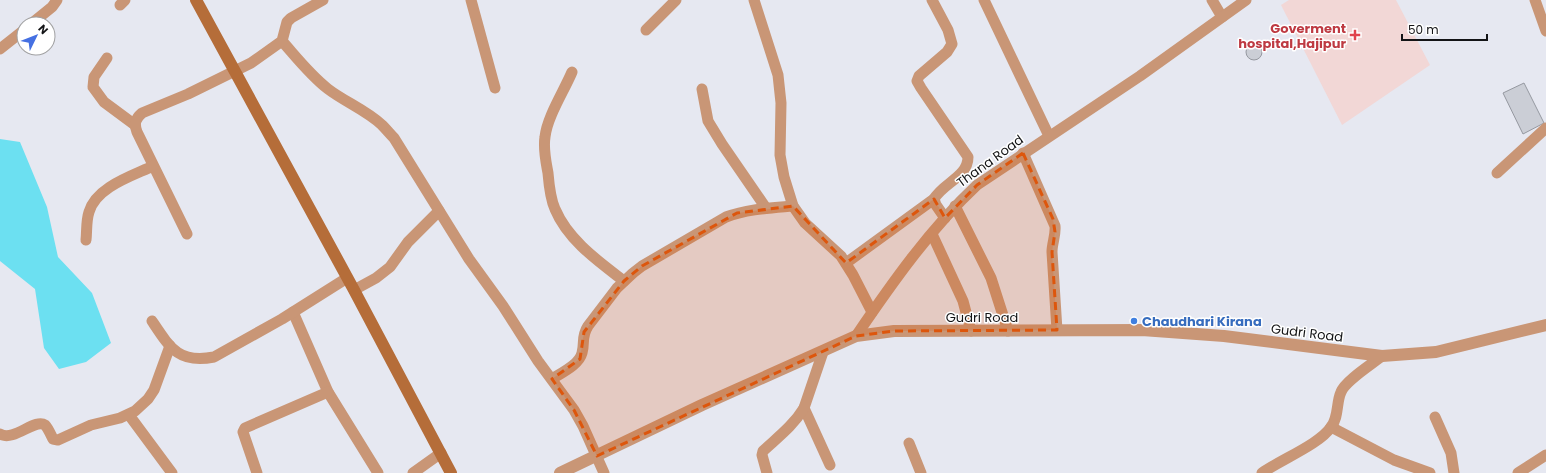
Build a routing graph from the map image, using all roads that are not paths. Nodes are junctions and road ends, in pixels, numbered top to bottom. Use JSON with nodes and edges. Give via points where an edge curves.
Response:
{"nodes":[{"id":1,"x":57,"y":0,"type":"edge"},
{"id":2,"x":196,"y":0,"type":"edge"},
{"id":3,"x":323,"y":0,"type":"edge"},
{"id":4,"x":471,"y":0,"type":"edge"},
{"id":5,"x":676,"y":0,"type":"edge"},
{"id":6,"x":754,"y":0,"type":"edge"},
{"id":7,"x":932,"y":0,"type":"edge"},
{"id":8,"x":984,"y":0,"type":"edge"},
{"id":9,"x":1212,"y":0,"type":"edge"},
{"id":10,"x":1246,"y":0,"type":"edge"},
{"id":11,"x":1535,"y":0,"type":"edge"},
{"id":12,"x":41,"y":16,"type":"edge"},
{"id":13,"x":1222,"y":17,"type":"junction"},
{"id":14,"x":1545,"y":27,"type":"edge"},
{"id":15,"x":646,"y":30,"type":"dead end"},
{"id":16,"x":16,"y":36,"type":"edge"},
{"id":17,"x":282,"y":41,"type":"junction"},
{"id":18,"x":0,"y":49,"type":"edge"},
{"id":19,"x":107,"y":58,"type":"dead end"},
{"id":20,"x":234,"y":71,"type":"junction"},
{"id":21,"x":572,"y":72,"type":"dead end"},
{"id":22,"x":495,"y":88,"type":"dead end"},
{"id":23,"x":702,"y":90,"type":"dead end"},
{"id":24,"x":135,"y":125,"type":"junction"},
{"id":25,"x":1546,"y":128,"type":"edge"},
{"id":26,"x":1049,"y":136,"type":"junction"},
{"id":27,"x":1023,"y":153,"type":"junction"},
{"id":28,"x":153,"y":166,"type":"junction"},
{"id":29,"x":1497,"y":173,"type":"dead end"},
{"id":30,"x":934,"y":199,"type":"junction"},
{"id":31,"x":793,"y":206,"type":"junction"},
{"id":32,"x":955,"y":206,"type":"junction"},
{"id":33,"x":766,"y":208,"type":"junction"},
{"id":34,"x":439,"y":211,"type":"junction"},
{"id":35,"x":945,"y":218,"type":"junction"},
{"id":36,"x":187,"y":234,"type":"dead end"},
{"id":37,"x":932,"y":234,"type":"junction"},
{"id":38,"x":86,"y":240,"type":"dead end"},
{"id":39,"x":846,"y":263,"type":"junction"},
{"id":40,"x":347,"y":278,"type":"junction"},
{"id":41,"x":624,"y":281,"type":"junction"},
{"id":42,"x":354,"y":290,"type":"junction"},
{"id":43,"x":293,"y":312,"type":"junction"},
{"id":44,"x":872,"y":312,"type":"junction"},
{"id":45,"x":152,"y":322,"type":"dead end"},
{"id":46,"x":1546,"y":325,"type":"edge"},
{"id":47,"x":1008,"y":330,"type":"junction"},
{"id":48,"x":1057,"y":330,"type":"junction"},
{"id":49,"x":971,"y":331,"type":"junction"},
{"id":50,"x":856,"y":336,"type":"junction"},
{"id":51,"x":170,"y":346,"type":"junction"},
{"id":52,"x":823,"y":352,"type":"junction"},
{"id":53,"x":1382,"y":356,"type":"junction"},
{"id":54,"x":552,"y":379,"type":"junction"},
{"id":55,"x":328,"y":392,"type":"junction"},
{"id":56,"x":804,"y":408,"type":"junction"},
{"id":57,"x":129,"y":415,"type":"junction"},
{"id":58,"x":1435,"y":417,"type":"dead end"},
{"id":59,"x":1331,"y":427,"type":"junction"},
{"id":60,"x":0,"y":434,"type":"edge"},
{"id":61,"x":909,"y":443,"type":"dead end"},
{"id":62,"x":441,"y":453,"type":"junction"},
{"id":63,"x":1546,"y":455,"type":"edge"},
{"id":64,"x":597,"y":456,"type":"junction"},
{"id":65,"x":830,"y":465,"type":"dead end"},
{"id":66,"x":172,"y":473,"type":"edge"},
{"id":67,"x":257,"y":473,"type":"edge"},
{"id":68,"x":378,"y":473,"type":"edge"},
{"id":69,"x":413,"y":473,"type":"edge"},
{"id":70,"x":451,"y":473,"type":"edge"},
{"id":71,"x":560,"y":473,"type":"edge"},
{"id":72,"x":604,"y":473,"type":"edge"},
{"id":73,"x":767,"y":473,"type":"edge"},
{"id":74,"x":921,"y":473,"type":"edge"},
{"id":75,"x":1262,"y":473,"type":"edge"},
{"id":76,"x":1430,"y":473,"type":"edge"},
{"id":77,"x":1454,"y":473,"type":"edge"},
{"id":78,"x":1518,"y":473,"type":"edge"}],
"edges":[{"from":1,"to":12,"type":"street"},
{"from":2,"to":20,"type":"main road"},
{"from":3,"to":17,"type":"street","via":[[287,22]]},
{"from":4,"to":22,"type":"street"},
{"from":5,"to":15,"type":"street"},
{"from":6,"to":31,"type":"street","via":[[778,76],[781,103],[780,155]]},
{"from":7,"to":30,"type":"street","via":[[948,30],[952,44],[917,81],[968,157],[964,171]]},
{"from":8,"to":26,"type":"street"},
{"from":9,"to":13,"type":"street"},
{"from":10,"to":13,"type":"street","name":"Thana Road"},
{"from":11,"to":14,"type":"street"},
{"from":13,"to":26,"type":"street","name":"Thana Road","via":[[1140,76]]},
{"from":16,"to":18,"type":"street"},
{"from":17,"to":20,"type":"street"},
{"from":17,"to":34,"type":"street","via":[[302,66],[320,82],[382,125],[394,138]]},
{"from":19,"to":24,"type":"street","via":[[94,76],[93,87],[104,102]]},
{"from":20,"to":24,"type":"street","via":[[142,113],[136,118]]},
{"from":20,"to":40,"type":"main road"},
{"from":21,"to":41,"type":"street","via":[[544,137],[552,202],[564,227],[584,249]]},
{"from":23,"to":33,"type":"street","via":[[708,121]]},
{"from":24,"to":28,"type":"street"},
{"from":25,"to":29,"type":"street"},
{"from":26,"to":27,"type":"street","name":"Thana Road"},
{"from":27,"to":32,"type":"street","name":"Thana Road","via":[[977,185]]},
{"from":27,"to":48,"type":"street","via":[[1055,226],[1052,252]]},
{"from":28,"to":36,"type":"street"},
{"from":28,"to":38,"type":"street","via":[[110,187],[94,203],[88,219]]},
{"from":30,"to":35,"type":"street"},
{"from":30,"to":39,"type":"street"},
{"from":31,"to":33,"type":"street"},
{"from":31,"to":39,"type":"street","via":[[806,223]]},
{"from":32,"to":35,"type":"street","name":"Thana Road"},
{"from":32,"to":47,"type":"street","via":[[990,278]]},
{"from":33,"to":41,"type":"street","via":[[737,213],[726,218],[642,266]]},
{"from":34,"to":42,"type":"street","via":[[408,242],[390,267]]},
{"from":34,"to":54,"type":"street"},
{"from":35,"to":37,"type":"street","name":"Thana Road"},
{"from":37,"to":44,"type":"street","name":"Thana Road"},
{"from":37,"to":49,"type":"street","via":[[963,301]]},
{"from":39,"to":44,"type":"street"},
{"from":40,"to":42,"type":"main road"},
{"from":40,"to":43,"type":"street"},
{"from":41,"to":54,"type":"street","via":[[584,332],[580,359]]},
{"from":42,"to":62,"type":"main road"},
{"from":43,"to":51,"type":"street","via":[[214,357],[187,358]]},
{"from":43,"to":55,"type":"street"},
{"from":44,"to":50,"type":"street","name":"Thana Road"},
{"from":45,"to":51,"type":"street"},
{"from":46,"to":53,"type":"street","name":"Gudri Road","via":[[1436,352]]},
{"from":47,"to":48,"type":"street","name":"Gudri Road"},
{"from":47,"to":49,"type":"street","name":"Gudri Road"},
{"from":48,"to":53,"type":"street","name":"Gudri Road","via":[[1142,330],[1224,336]]},
{"from":49,"to":50,"type":"street","name":"Gudri Road","via":[[894,331]]},
{"from":50,"to":52,"type":"street","name":"Gudri Road"},
{"from":51,"to":57,"type":"street","via":[[154,390],[148,399]]},
{"from":52,"to":56,"type":"street"},
{"from":52,"to":64,"type":"street","name":"Gudri Road","via":[[702,405]]},
{"from":53,"to":59,"type":"street","via":[[1341,391],[1336,418]]},
{"from":54,"to":64,"type":"street","via":[[574,410]]},
{"from":55,"to":67,"type":"street","via":[[245,428],[243,432]]},
{"from":55,"to":68,"type":"street"},
{"from":56,"to":65,"type":"street"},
{"from":56,"to":73,"type":"street","via":[[793,424],[763,451]]},
{"from":57,"to":60,"type":"street","via":[[91,424],[58,440],[53,439],[46,426],[42,424],[10,436]]},
{"from":57,"to":66,"type":"street"},
{"from":58,"to":77,"type":"street","via":[[1451,453]]},
{"from":59,"to":75,"type":"street","via":[[1316,440]]},
{"from":59,"to":76,"type":"street","via":[[1394,460]]},
{"from":61,"to":74,"type":"street"},
{"from":62,"to":69,"type":"street"},
{"from":62,"to":70,"type":"main road"},
{"from":63,"to":78,"type":"street"},
{"from":64,"to":71,"type":"street","name":"Gudri Road"},
{"from":64,"to":72,"type":"street"}]}
